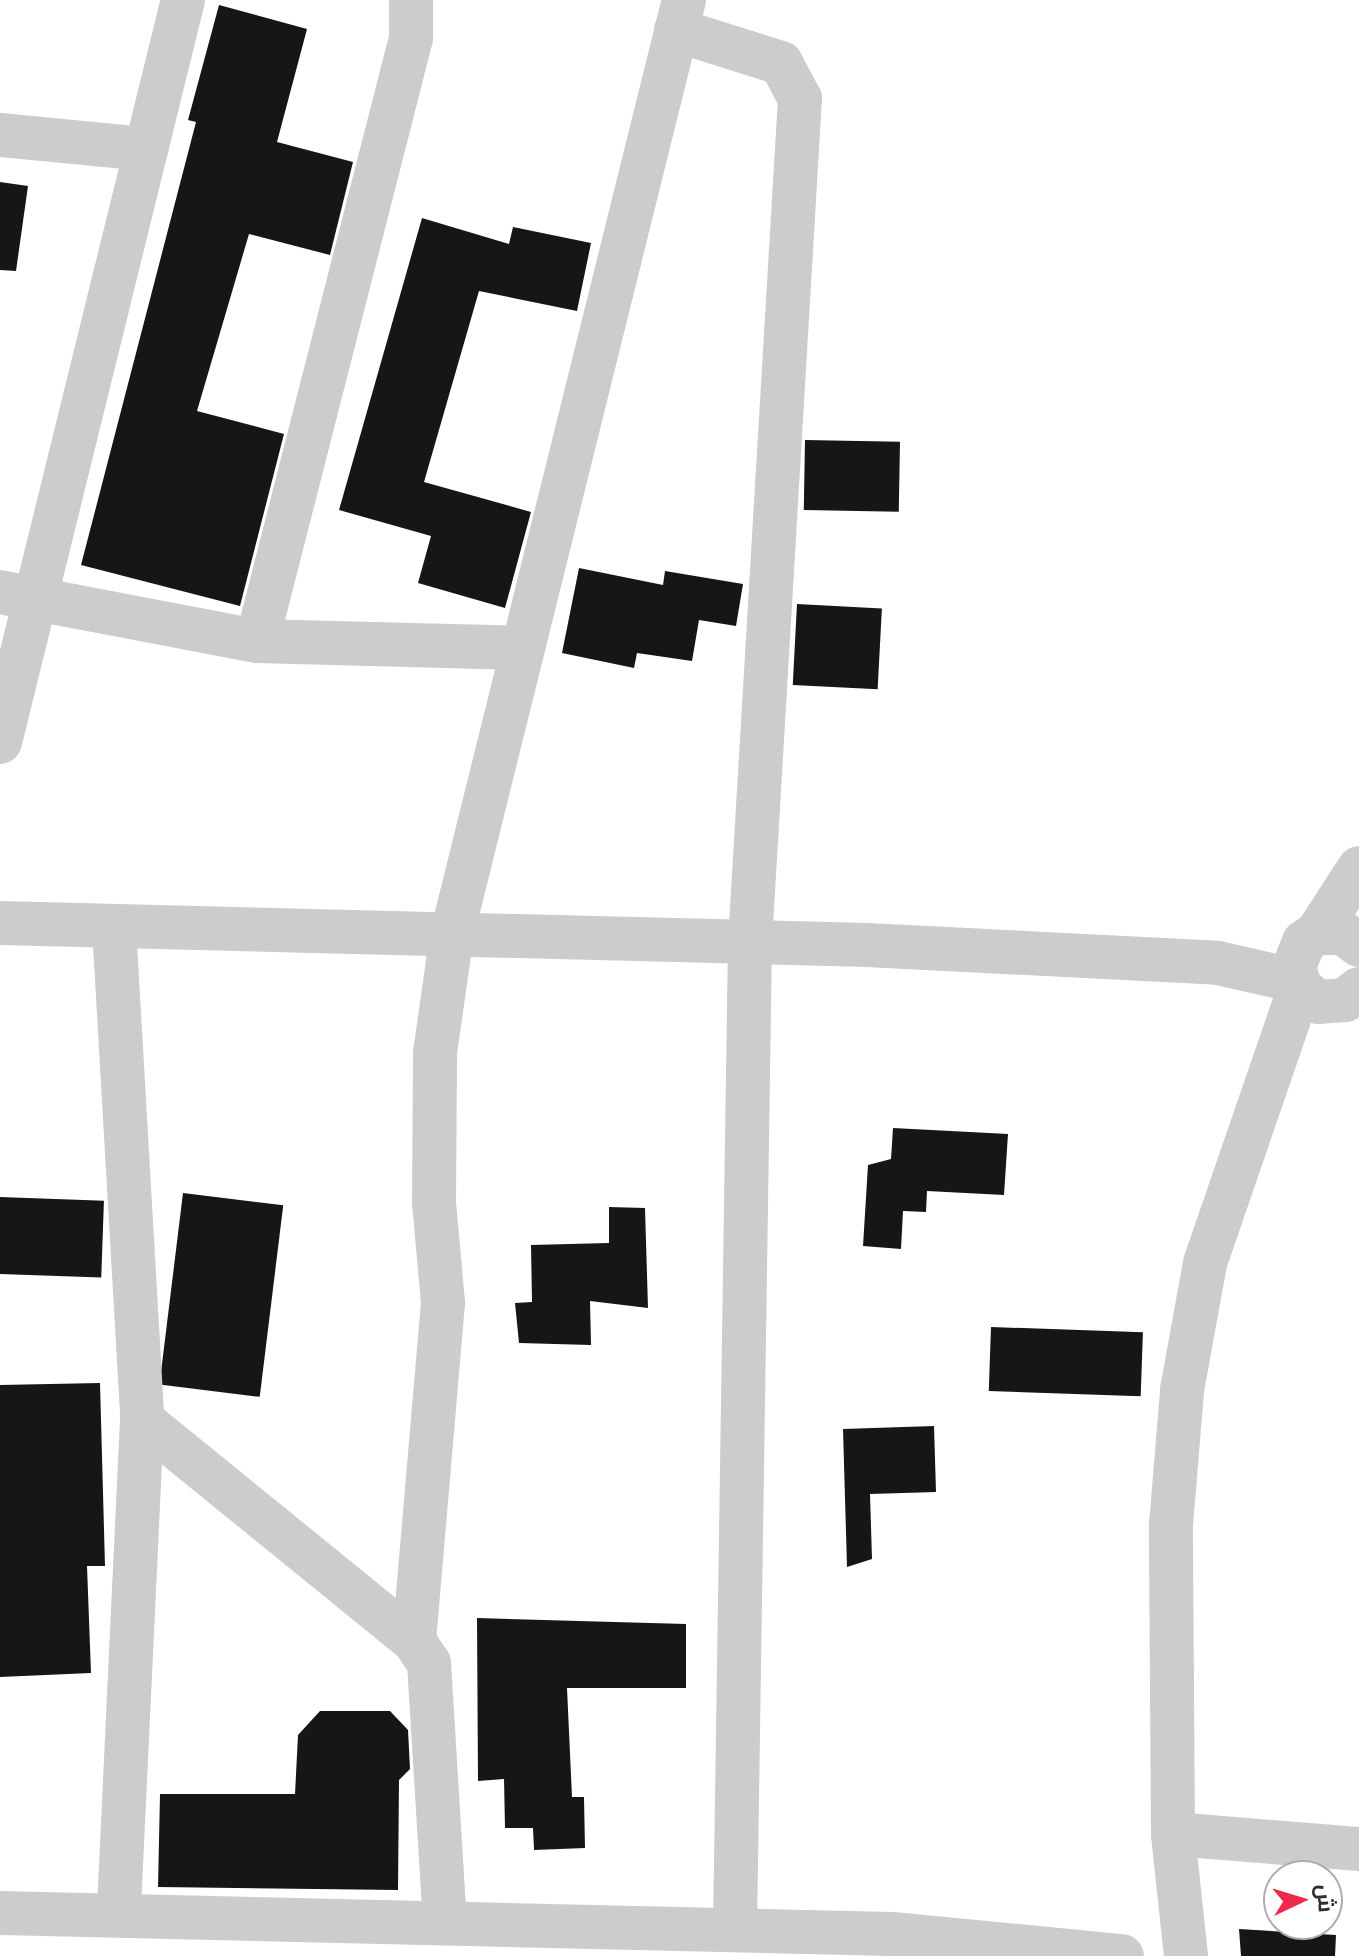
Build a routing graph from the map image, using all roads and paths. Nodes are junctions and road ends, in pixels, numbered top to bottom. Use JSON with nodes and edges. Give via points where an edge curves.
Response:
{"nodes":[{"id":1,"x":183,"y":0,"type":"edge"},
{"id":2,"x":411,"y":0,"type":"edge"},
{"id":3,"x":680,"y":15,"type":"edge"},
{"id":4,"x":0,"y":135,"type":"edge"},
{"id":5,"x":146,"y":149,"type":"junction"},
{"id":6,"x":16,"y":593,"type":"edge"},
{"id":7,"x":257,"y":641,"type":"junction"},
{"id":8,"x":519,"y":648,"type":"junction"},
{"id":9,"x":0,"y":742,"type":"edge"},
{"id":10,"x":1359,"y":868,"type":"edge"},
{"id":11,"x":0,"y":923,"type":"edge"},
{"id":12,"x":114,"y":927,"type":"junction"},
{"id":13,"x":452,"y":934,"type":"junction"},
{"id":14,"x":750,"y":942,"type":"junction"},
{"id":15,"x":1336,"y":966,"type":"edge"},
{"id":16,"x":142,"y":1420,"type":"junction"},
{"id":17,"x":414,"y":1641,"type":"junction"},
{"id":18,"x":1173,"y":1834,"type":"junction"},
{"id":19,"x":1359,"y":1849,"type":"edge"},
{"id":20,"x":0,"y":1913,"type":"edge"},
{"id":21,"x":119,"y":1915,"type":"junction"},
{"id":22,"x":445,"y":1923,"type":"junction"},
{"id":23,"x":735,"y":1930,"type":"junction"},
{"id":24,"x":378,"y":1939,"type":"edge"},
{"id":25,"x":893,"y":1945,"type":"edge"},
{"id":26,"x":1122,"y":1956,"type":"edge"},
{"id":27,"x":1186,"y":1956,"type":"edge"}],
"edges":[{"from":1,"to":5,"type":"street"},
{"from":2,"to":7,"type":"street","via":[[415,22]]},
{"from":3,"to":8,"type":"street","via":[[617,286]]},
{"from":3,"to":14,"type":"street","via":[[781,63],[800,98]]},
{"from":4,"to":5,"type":"street"},
{"from":5,"to":6,"type":"street"},
{"from":6,"to":7,"type":"street"},
{"from":6,"to":9,"type":"street"},
{"from":7,"to":8,"type":"street"},
{"from":8,"to":13,"type":"street"},
{"from":10,"to":15,"type":"street"},
{"from":11,"to":12,"type":"street"},
{"from":12,"to":13,"type":"street"},
{"from":12,"to":16,"type":"street"},
{"from":13,"to":14,"type":"street"},
{"from":13,"to":17,"type":"street","via":[[435,1053],[440,1363]]},
{"from":14,"to":15,"type":"street"},
{"from":14,"to":23,"type":"street"},
{"from":15,"to":18,"type":"street","via":[[1277,1054],[1205,1263],[1182,1390],[1171,1525]]},
{"from":16,"to":17,"type":"street"},
{"from":16,"to":21,"type":"street"},
{"from":17,"to":22,"type":"street","via":[[434,1688]]},
{"from":18,"to":19,"type":"street"},
{"from":18,"to":27,"type":"street"},
{"from":20,"to":21,"type":"street"},
{"from":21,"to":24,"type":"street"},
{"from":22,"to":23,"type":"street"},
{"from":22,"to":24,"type":"street"},
{"from":23,"to":25,"type":"street"},
{"from":25,"to":26,"type":"street"}]}
